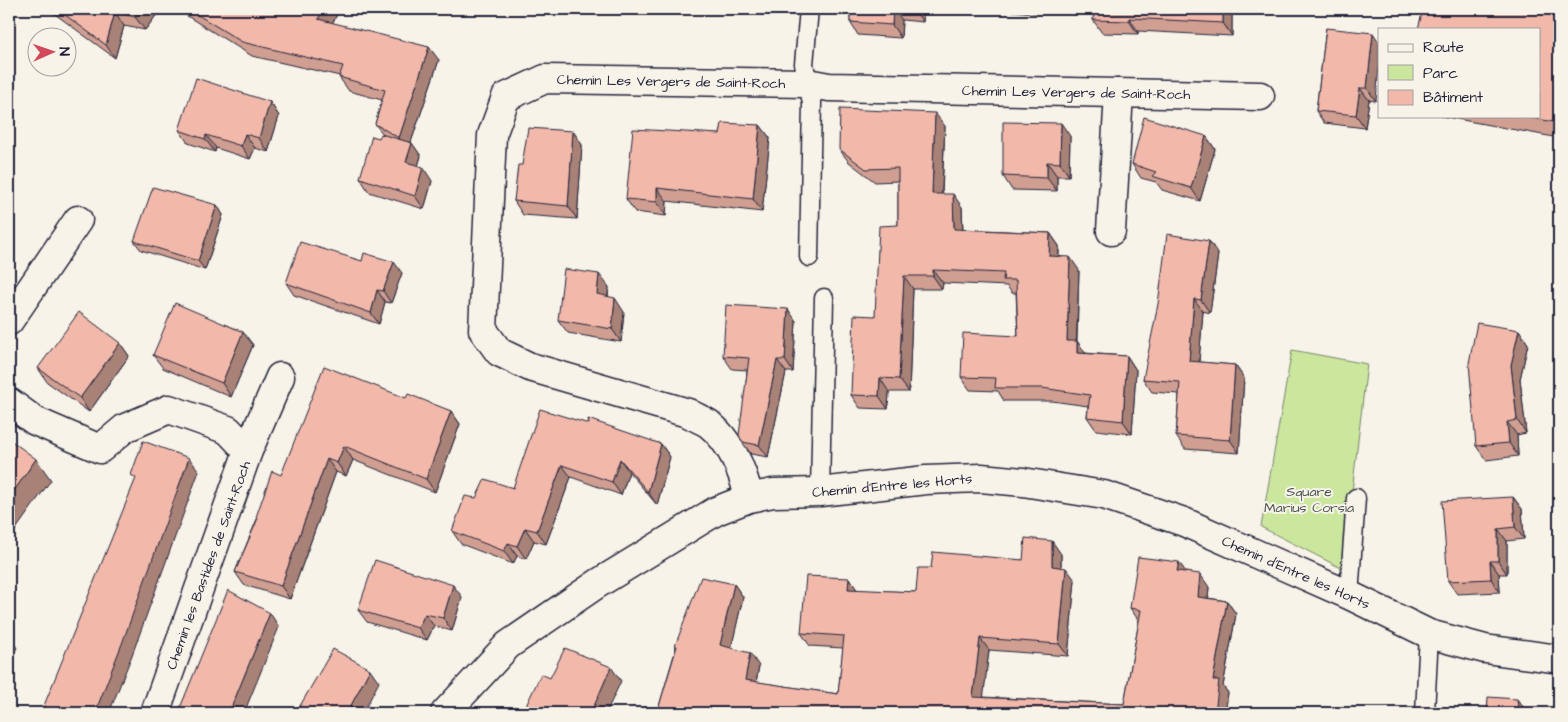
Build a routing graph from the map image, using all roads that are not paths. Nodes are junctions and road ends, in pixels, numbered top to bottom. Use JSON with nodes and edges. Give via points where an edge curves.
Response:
{"nodes":[{"id":1,"x":809,"y":9,"type":"edge"},
{"id":2,"x":808,"y":83,"type":"junction"},
{"id":3,"x":1119,"y":93,"type":"junction"},
{"id":4,"x":1260,"y":96,"type":"dead end"},
{"id":5,"x":78,"y":220,"type":"dead end"},
{"id":6,"x":1111,"y":231,"type":"dead end"},
{"id":7,"x":809,"y":256,"type":"dead end"},
{"id":8,"x":824,"y":298,"type":"dead end"},
{"id":9,"x":9,"y":320,"type":"edge"},
{"id":10,"x":280,"y":376,"type":"dead end"},
{"id":11,"x":9,"y":402,"type":"edge"},
{"id":12,"x":248,"y":451,"type":"junction"},
{"id":13,"x":820,"y":492,"type":"junction"},
{"id":14,"x":749,"y":498,"type":"junction"},
{"id":15,"x":1356,"y":498,"type":"dead end"},
{"id":16,"x":1349,"y":595,"type":"junction"},
{"id":17,"x":1429,"y":634,"type":"junction"},
{"id":18,"x":1559,"y":659,"type":"edge"},
{"id":19,"x":155,"y":713,"type":"edge"},
{"id":20,"x":445,"y":713,"type":"edge"},
{"id":21,"x":1425,"y":713,"type":"edge"}],
"edges":[{"from":1,"to":2,"type":"lane","via":[[804,64]]},
{"from":2,"to":3,"type":"street","name":"Chemin Les Vergers de Saint-Roch","via":[[829,87]]},
{"from":2,"to":7,"type":"lane","via":[[812,103]]},
{"from":2,"to":14,"type":"street","name":"Chemin Les Vergers de Saint-Roch","via":[[545,80],[506,97],[492,135],[483,330],[500,352],[530,367],[688,413],[708,424],[726,444],[744,474]]},
{"from":3,"to":4,"type":"street","name":"Chemin Les Vergers de Saint-Roch"},
{"from":3,"to":6,"type":"street"},
{"from":5,"to":9,"type":"street"},
{"from":8,"to":13,"type":"lane"},
{"from":10,"to":12,"type":"street"},
{"from":11,"to":12,"type":"street","name":"Chemin les Bastides de Saint-Roch","via":[[35,420],[100,449],[124,428],[169,409],[228,430]]},
{"from":12,"to":19,"type":"street","name":"Chemin les Bastides de Saint-Roch"},
{"from":13,"to":14,"type":"street","name":"Chemin d'Entre les Horts","via":[[773,493]]},
{"from":13,"to":16,"type":"street","name":"Chemin d'Entre les Horts","via":[[926,480],[981,478],[1104,495],[1184,522]]},
{"from":14,"to":20,"type":"street","name":"Chemin d'Entre les Horts","via":[[716,511],[597,584],[508,645]]},
{"from":15,"to":16,"type":"lane"},
{"from":16,"to":17,"type":"street","name":"Chemin d'Entre les Horts"},
{"from":17,"to":18,"type":"street","name":"Chemin d'Entre les Horts","via":[[1485,649]]},
{"from":17,"to":21,"type":"lane"}]}
